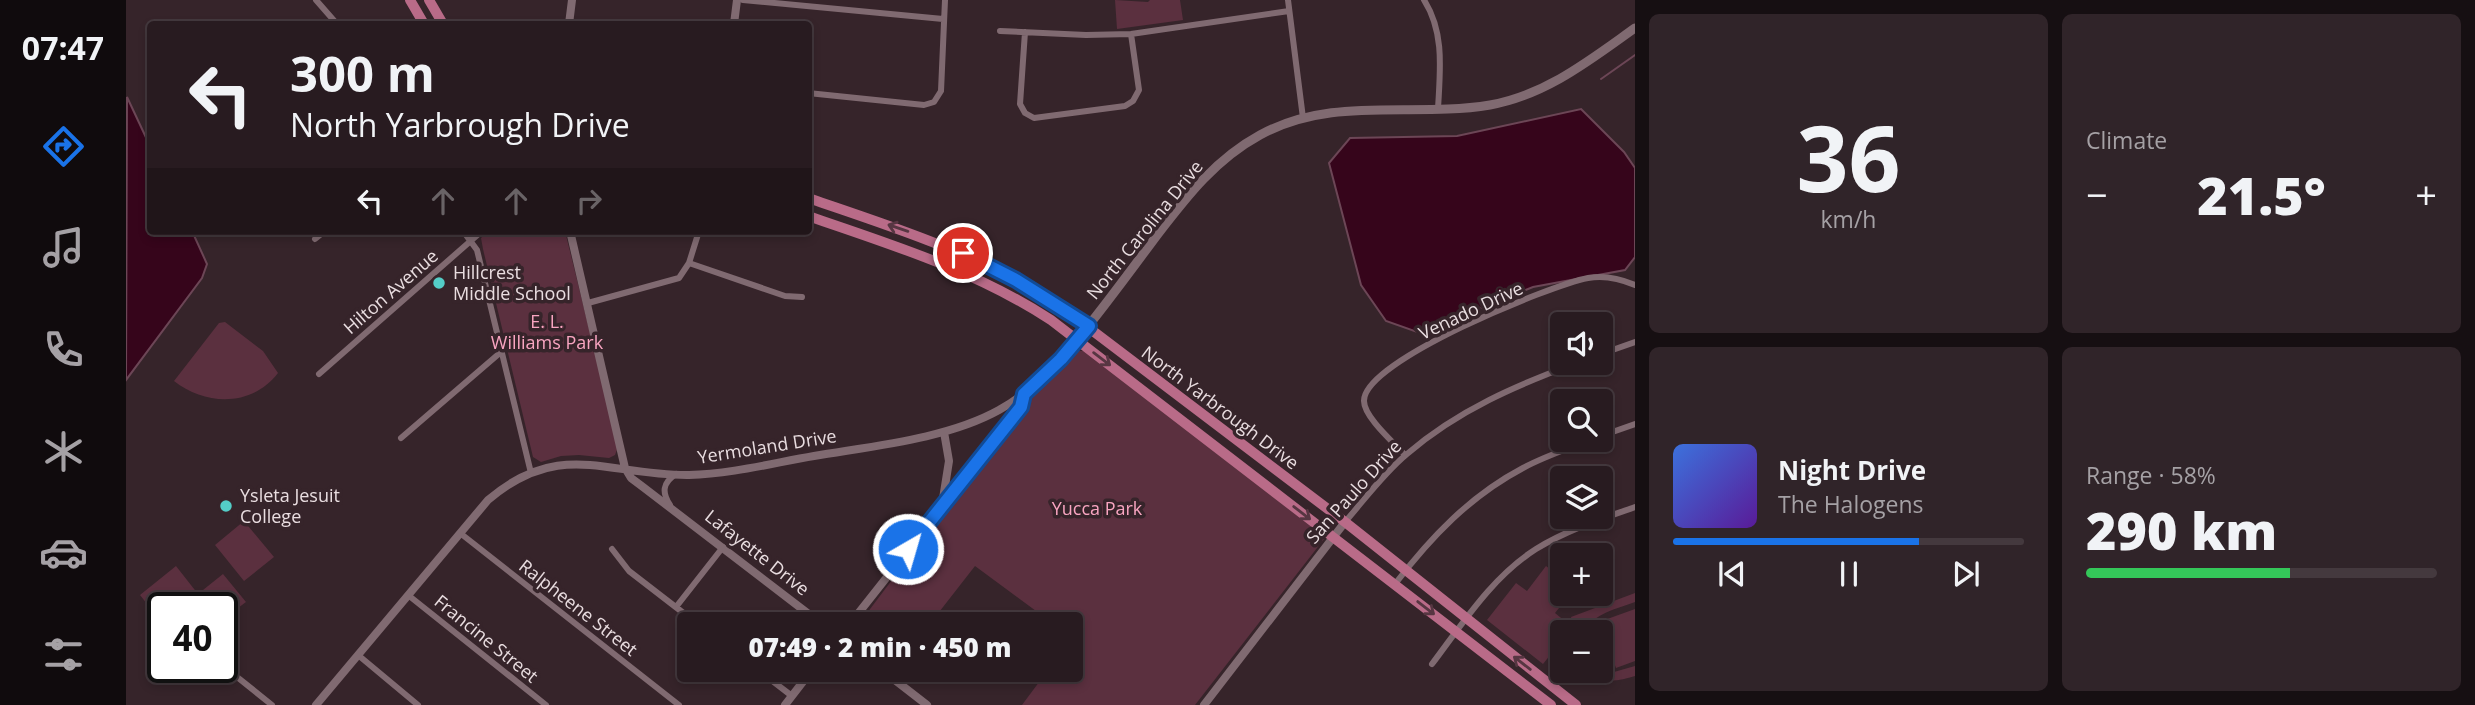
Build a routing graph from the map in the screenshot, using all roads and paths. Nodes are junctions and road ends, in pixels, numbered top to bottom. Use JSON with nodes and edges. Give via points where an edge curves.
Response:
{"nodes":[{"id":1,"x":316,"y":0,"type":"edge"},
{"id":2,"x":410,"y":0,"type":"edge"},
{"id":3,"x":429,"y":0,"type":"edge"},
{"id":4,"x":572,"y":0,"type":"edge"},
{"id":5,"x":740,"y":0,"type":"edge"},
{"id":6,"x":945,"y":0,"type":"edge"},
{"id":7,"x":1288,"y":0,"type":"edge"},
{"id":8,"x":1424,"y":0,"type":"edge"},
{"id":9,"x":1289,"y":11,"type":"junction"},
{"id":10,"x":943,"y":19,"type":"junction"},
{"id":11,"x":334,"y":21,"type":"edge"},
{"id":12,"x":422,"y":21,"type":"edge"},
{"id":13,"x":441,"y":21,"type":"edge"},
{"id":14,"x":569,"y":21,"type":"edge"},
{"id":15,"x":735,"y":21,"type":"edge"},
{"id":16,"x":1635,"y":28,"type":"edge"},
{"id":17,"x":1000,"y":31,"type":"dead end"},
{"id":18,"x":1025,"y":32,"type":"junction"},
{"id":19,"x":1131,"y":34,"type":"junction"},
{"id":20,"x":812,"y":93,"type":"edge"},
{"id":21,"x":1438,"y":109,"type":"junction"},
{"id":22,"x":1303,"y":118,"type":"junction"},
{"id":23,"x":812,"y":199,"type":"edge"},
{"id":24,"x":812,"y":217,"type":"edge"},
{"id":25,"x":320,"y":235,"type":"edge"},
{"id":26,"x":466,"y":235,"type":"edge"},
{"id":27,"x":478,"y":235,"type":"edge"},
{"id":28,"x":571,"y":235,"type":"edge"},
{"id":29,"x":698,"y":235,"type":"edge"},
{"id":30,"x":315,"y":239,"type":"dead end"},
{"id":31,"x":471,"y":241,"type":"junction"},
{"id":32,"x":689,"y":263,"type":"junction"},
{"id":33,"x":990,"y":266,"type":"junction"},
{"id":34,"x":983,"y":281,"type":"junction"},
{"id":35,"x":1635,"y":285,"type":"edge"},
{"id":36,"x":802,"y":297,"type":"dead end"},
{"id":37,"x":588,"y":303,"type":"junction"},
{"id":38,"x":1089,"y":326,"type":"junction"},
{"id":39,"x":1077,"y":340,"type":"junction"},
{"id":40,"x":1635,"y":342,"type":"edge"},
{"id":41,"x":1613,"y":350,"type":"edge"},
{"id":42,"x":501,"y":352,"type":"junction"},
{"id":43,"x":1550,"y":373,"type":"edge"},
{"id":44,"x":318,"y":374,"type":"dead end"},
{"id":45,"x":1024,"y":394,"type":"junction"},
{"id":46,"x":1635,"y":424,"type":"edge"},
{"id":47,"x":944,"y":432,"type":"junction"},
{"id":48,"x":1613,"y":432,"type":"edge"},
{"id":49,"x":401,"y":438,"type":"dead end"},
{"id":50,"x":1558,"y":452,"type":"edge"},
{"id":51,"x":1405,"y":455,"type":"junction"},
{"id":52,"x":625,"y":468,"type":"junction"},
{"id":53,"x":1279,"y":472,"type":"junction"},
{"id":54,"x":531,"y":473,"type":"junction"},
{"id":55,"x":676,"y":474,"type":"junction"},
{"id":56,"x":1268,"y":486,"type":"junction"},
{"id":57,"x":943,"y":505,"type":"junction"},
{"id":58,"x":1635,"y":506,"type":"edge"},
{"id":59,"x":671,"y":507,"type":"junction"},
{"id":60,"x":1345,"y":522,"type":"junction"},
{"id":61,"x":460,"y":533,"type":"junction"},
{"id":62,"x":1333,"y":537,"type":"junction"},
{"id":63,"x":723,"y":547,"type":"junction"},
{"id":64,"x":612,"y":549,"type":"dead end"},
{"id":65,"x":1406,"y":570,"type":"junction"},
{"id":66,"x":1395,"y":584,"type":"junction"},
{"id":67,"x":408,"y":595,"type":"junction"},
{"id":68,"x":676,"y":607,"type":"junction"},
{"id":69,"x":682,"y":612,"type":"edge"},
{"id":70,"x":806,"y":612,"type":"edge"},
{"id":71,"x":859,"y":612,"type":"edge"},
{"id":72,"x":1466,"y":619,"type":"junction"},
{"id":73,"x":1456,"y":632,"type":"junction"},
{"id":74,"x":358,"y":655,"type":"junction"},
{"id":75,"x":1432,"y":664,"type":"dead end"},
{"id":76,"x":238,"y":678,"type":"edge"},
{"id":77,"x":774,"y":682,"type":"edge"},
{"id":78,"x":803,"y":682,"type":"edge"},
{"id":79,"x":897,"y":682,"type":"edge"},
{"id":80,"x":792,"y":696,"type":"junction"},
{"id":81,"x":272,"y":705,"type":"edge"},
{"id":82,"x":316,"y":705,"type":"edge"},
{"id":83,"x":418,"y":705,"type":"edge"},
{"id":84,"x":546,"y":705,"type":"edge"},
{"id":85,"x":679,"y":705,"type":"edge"},
{"id":86,"x":785,"y":705,"type":"edge"},
{"id":87,"x":927,"y":705,"type":"edge"},
{"id":88,"x":1204,"y":705,"type":"edge"},
{"id":89,"x":1551,"y":705,"type":"edge"},
{"id":90,"x":1576,"y":705,"type":"edge"}],
"edges":[{"from":1,"to":11,"type":"street"},
{"from":2,"to":12,"type":"main road"},
{"from":3,"to":13,"type":"main road"},
{"from":4,"to":14,"type":"street"},
{"from":5,"to":10,"type":"street"},
{"from":5,"to":15,"type":"street"},
{"from":6,"to":10,"type":"street"},
{"from":7,"to":9,"type":"street"},
{"from":8,"to":21,"type":"street","via":[[1439,41]]},
{"from":9,"to":19,"type":"street"},
{"from":9,"to":22,"type":"street"},
{"from":10,"to":20,"type":"street","via":[[941,91],[934,102],[924,105]]},
{"from":16,"to":21,"type":"main road","name":"North Carolina Drive","via":[[1569,75],[1533,93],[1493,104]]},
{"from":17,"to":18,"type":"street"},
{"from":18,"to":19,"type":"street"},
{"from":18,"to":19,"type":"street","via":[[1020,104],[1034,117],[1125,106],[1133,101],[1139,90]]},
{"from":21,"to":22,"type":"main road","name":"North Carolina Drive","via":[[1354,109]]},
{"from":22,"to":38,"type":"main road","name":"North Carolina Drive","via":[[1260,135],[1202,179]]},
{"from":33,"to":23,"type":"main road","name":"North Yarbrough Drive","one_way":true},
{"from":24,"to":34,"type":"main road","name":"North Yarbrough Drive"},
{"from":25,"to":30,"type":"street"},
{"from":26,"to":31,"type":"street"},
{"from":27,"to":31,"type":"street","name":"Hilton Avenue"},
{"from":28,"to":37,"type":"street"},
{"from":29,"to":32,"type":"street"},
{"from":31,"to":42,"type":"street"},
{"from":31,"to":44,"type":"street","name":"Hilton Avenue"},
{"from":32,"to":36,"type":"street","via":[[785,296]]},
{"from":32,"to":37,"type":"street","via":[[674,281]]},
{"from":33,"to":34,"type":"main road"},
{"from":33,"to":38,"type":"main road","name":"North Yarbrough Drive"},
{"from":34,"to":39,"type":"main road","name":"North Yarbrough Drive","via":[[1036,310]]},
{"from":35,"to":51,"type":"street","name":"Venado Drive","via":[[1588,278],[1496,311],[1431,342],[1372,383],[1364,396],[1366,410]]},
{"from":37,"to":52,"type":"street"},
{"from":38,"to":39,"type":"main road","name":"North Carolina Drive"},
{"from":38,"to":53,"type":"main road","name":"North Yarbrough Drive"},
{"from":39,"to":45,"type":"street"},
{"from":39,"to":56,"type":"main road","name":"North Yarbrough Drive","one_way":true},
{"from":40,"to":41,"type":"street"},
{"from":42,"to":49,"type":"street"},
{"from":42,"to":54,"type":"street"},
{"from":43,"to":51,"type":"street","name":"San Paulo Drive","via":[[1477,404]]},
{"from":45,"to":47,"type":"street","name":"Yermoland Drive","via":[[987,416]]},
{"from":45,"to":57,"type":"street","via":[[1021,407]]},
{"from":46,"to":48,"type":"street"},
{"from":47,"to":55,"type":"street","name":"Yermoland Drive","via":[[730,471]]},
{"from":47,"to":57,"type":"street","via":[[949,461]]},
{"from":50,"to":65,"type":"street","via":[[1497,482],[1442,527]]},
{"from":51,"to":60,"type":"street","name":"San Paulo Drive"},
{"from":52,"to":54,"type":"street","name":"Yermoland Drive","via":[[568,463]]},
{"from":52,"to":55,"type":"street","name":"Yermoland Drive"},
{"from":52,"to":59,"type":"street","name":"Lafayette Drive","via":[[631,478]]},
{"from":53,"to":56,"type":"main road"},
{"from":53,"to":60,"type":"main road","name":"North Yarbrough Drive"},
{"from":54,"to":61,"type":"street","name":"Yermoland Drive","via":[[488,500]]},
{"from":55,"to":59,"type":"street","via":[[663,490]]},
{"from":56,"to":62,"type":"main road","name":"North Yarbrough Drive","one_way":true},
{"from":57,"to":71,"type":"street"},
{"from":58,"to":72,"type":"street","via":[[1574,529],[1535,550],[1503,576]]},
{"from":59,"to":63,"type":"street","name":"Lafayette Drive"},
{"from":60,"to":62,"type":"street","name":"San Paulo Drive"},
{"from":60,"to":65,"type":"main road","name":"North Yarbrough Drive"},
{"from":61,"to":67,"type":"street","name":"Yermoland Drive"},
{"from":61,"to":85,"type":"street","name":"Ralpheene Street"},
{"from":62,"to":66,"type":"main road","name":"North Yarbrough Drive"},
{"from":62,"to":88,"type":"street","name":"San Paulo Drive"},
{"from":63,"to":68,"type":"street"},
{"from":63,"to":70,"type":"street","name":"Lafayette Drive"},
{"from":64,"to":68,"type":"street","via":[[629,571]]},
{"from":65,"to":66,"type":"street"},
{"from":65,"to":72,"type":"main road","name":"North Yarbrough Drive"},
{"from":66,"to":73,"type":"main road","name":"North Yarbrough Drive","one_way":true},
{"from":67,"to":74,"type":"street","name":"Yermoland Drive"},
{"from":67,"to":84,"type":"street","name":"Francine Street"},
{"from":68,"to":69,"type":"street"},
{"from":72,"to":73,"type":"street"},
{"from":90,"to":72,"type":"main road","name":"North Yarbrough Drive","one_way":true},
{"from":73,"to":75,"type":"street"},
{"from":73,"to":89,"type":"main road","name":"North Yarbrough Drive"},
{"from":74,"to":82,"type":"street","name":"Yermoland Drive"},
{"from":74,"to":83,"type":"street"},
{"from":76,"to":81,"type":"street"},
{"from":77,"to":80,"type":"street"},
{"from":78,"to":80,"type":"street"},
{"from":79,"to":87,"type":"street"},
{"from":80,"to":86,"type":"street"}]}
